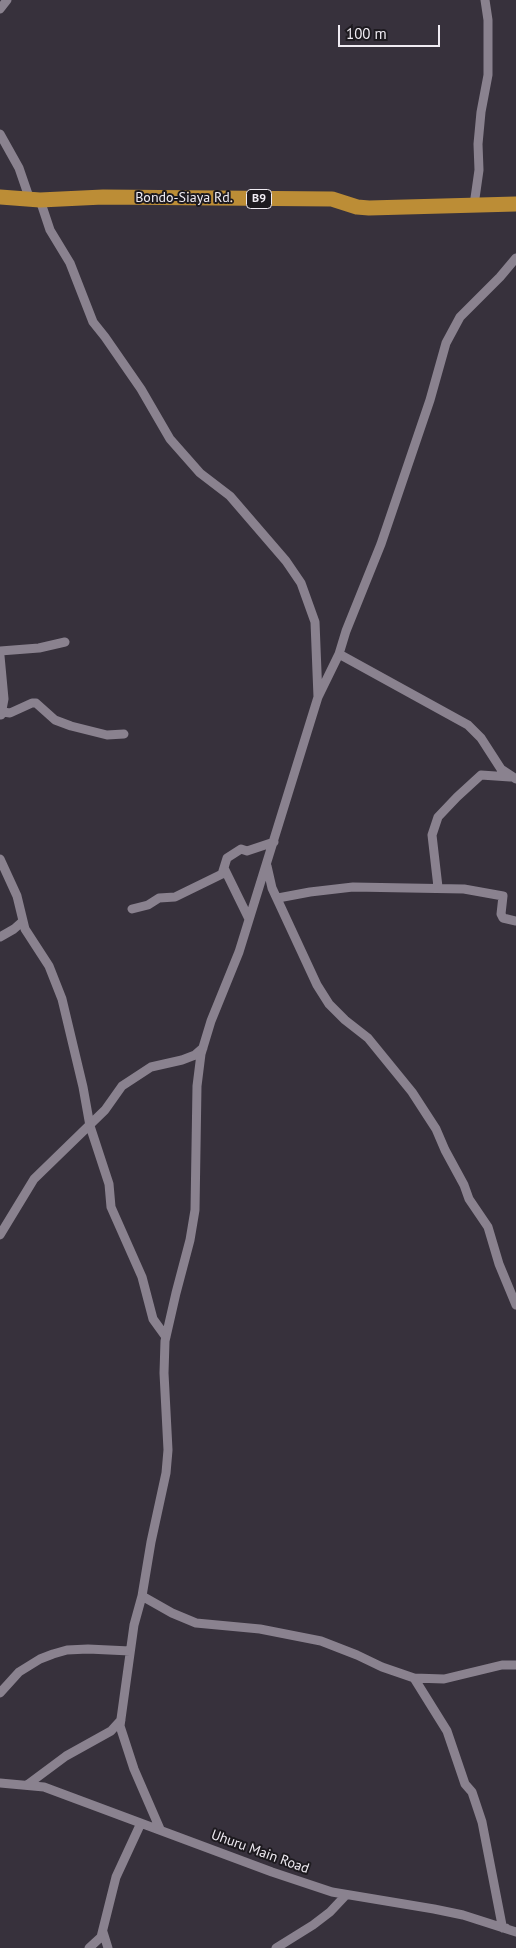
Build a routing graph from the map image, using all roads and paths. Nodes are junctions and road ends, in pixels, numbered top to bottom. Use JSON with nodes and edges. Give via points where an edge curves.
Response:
{"nodes":[{"id":1,"x":7,"y":0,"type":"edge"},
{"id":2,"x":485,"y":0,"type":"edge"},
{"id":3,"x":0,"y":9,"type":"edge"},
{"id":4,"x":0,"y":134,"type":"edge"},
{"id":5,"x":0,"y":197,"type":"edge"},
{"id":6,"x":35,"y":200,"type":"junction"},
{"id":7,"x":516,"y":204,"type":"edge"},
{"id":8,"x":474,"y":205,"type":"junction"},
{"id":9,"x":516,"y":258,"type":"edge"},
{"id":10,"x":65,"y":642,"type":"dead end"},
{"id":11,"x":0,"y":651,"type":"edge"},
{"id":12,"x":339,"y":654,"type":"junction"},
{"id":13,"x":0,"y":656,"type":"edge"},
{"id":14,"x":318,"y":697,"type":"junction"},
{"id":15,"x":1,"y":714,"type":"edge"},
{"id":16,"x":124,"y":734,"type":"dead end"},
{"id":17,"x":495,"y":760,"type":"junction"},
{"id":18,"x":485,"y":775,"type":"junction"},
{"id":19,"x":514,"y":778,"type":"edge"},
{"id":20,"x":274,"y":842,"type":"junction"},
{"id":21,"x":0,"y":859,"type":"edge"},
{"id":22,"x":267,"y":866,"type":"junction"},
{"id":23,"x":224,"y":868,"type":"junction"},
{"id":24,"x":438,"y":887,"type":"junction"},
{"id":25,"x":277,"y":896,"type":"junction"},
{"id":26,"x":256,"y":898,"type":"junction"},
{"id":27,"x":132,"y":909,"type":"dead end"},
{"id":28,"x":250,"y":919,"type":"junction"},
{"id":29,"x":23,"y":921,"type":"junction"},
{"id":30,"x":516,"y":921,"type":"edge"},
{"id":31,"x":0,"y":937,"type":"edge"},
{"id":32,"x":204,"y":1047,"type":"junction"},
{"id":33,"x":90,"y":1126,"type":"junction"},
{"id":34,"x":0,"y":1234,"type":"edge"},
{"id":35,"x":516,"y":1305,"type":"edge"},
{"id":36,"x":166,"y":1336,"type":"junction"},
{"id":37,"x":142,"y":1596,"type":"junction"},
{"id":38,"x":130,"y":1651,"type":"junction"},
{"id":39,"x":516,"y":1665,"type":"edge"},
{"id":40,"x":414,"y":1678,"type":"junction"},
{"id":41,"x":0,"y":1693,"type":"edge"},
{"id":42,"x":121,"y":1720,"type":"junction"},
{"id":43,"x":0,"y":1783,"type":"edge"},
{"id":44,"x":27,"y":1785,"type":"junction"},
{"id":45,"x":141,"y":1823,"type":"junction"},
{"id":46,"x":160,"y":1829,"type":"junction"},
{"id":47,"x":346,"y":1895,"type":"junction"},
{"id":48,"x":503,"y":1928,"type":"junction"},
{"id":49,"x":516,"y":1928,"type":"edge"},
{"id":50,"x":103,"y":1932,"type":"junction"},
{"id":51,"x":516,"y":1932,"type":"edge"},
{"id":52,"x":89,"y":1948,"type":"edge"},
{"id":53,"x":108,"y":1948,"type":"edge"},
{"id":54,"x":276,"y":1948,"type":"edge"}],
"edges":[{"from":1,"to":3,"type":"street"},
{"from":2,"to":8,"type":"street","via":[[488,75],[481,112]]},
{"from":4,"to":6,"type":"street"},
{"from":5,"to":6,"type":"highway","name":"Bondo-Siaya Rd.","number":"B9"},
{"from":6,"to":8,"type":"highway","name":"Bondo-Siaya Rd.","number":"B9","via":[[103,197],[332,200],[369,208]]},
{"from":6,"to":14,"type":"street","via":[[67,258],[93,322],[141,390],[170,439],[200,473],[230,496],[286,560],[300,583],[315,622]]},
{"from":7,"to":8,"type":"highway","name":"Bondo-Siaya Rd.","number":"B9"},
{"from":9,"to":12,"type":"street","via":[[460,317],[446,343],[391,517]]},
{"from":10,"to":11,"type":"street"},
{"from":12,"to":14,"type":"street"},
{"from":12,"to":17,"type":"street","via":[[468,725]]},
{"from":13,"to":15,"type":"street","via":[[4,699]]},
{"from":14,"to":20,"type":"street"},
{"from":15,"to":16,"type":"street","via":[[36,703],[55,720],[71,726],[107,735]]},
{"from":17,"to":18,"type":"street","via":[[494,769]]},
{"from":17,"to":19,"type":"street","via":[[504,773]]},
{"from":18,"to":19,"type":"street"},
{"from":18,"to":24,"type":"street","via":[[457,796],[434,825],[432,835]]},
{"from":20,"to":22,"type":"street"},
{"from":20,"to":23,"type":"street","via":[[230,854]]},
{"from":21,"to":29,"type":"street","via":[[18,896]]},
{"from":22,"to":25,"type":"street"},
{"from":22,"to":26,"type":"street"},
{"from":23,"to":27,"type":"street","via":[[222,874],[175,897],[160,898],[148,906]]},
{"from":23,"to":28,"type":"street"},
{"from":24,"to":25,"type":"street","via":[[353,887]]},
{"from":24,"to":30,"type":"street","via":[[503,896],[503,918]]},
{"from":25,"to":26,"type":"street"},
{"from":25,"to":35,"type":"street","via":[[329,1004],[368,1038],[412,1092],[436,1129],[470,1199],[488,1227]]},
{"from":26,"to":28,"type":"street"},
{"from":28,"to":32,"type":"street"},
{"from":29,"to":31,"type":"street"},
{"from":29,"to":33,"type":"street","via":[[62,999],[84,1087]]},
{"from":32,"to":33,"type":"street","via":[[195,1055],[151,1067],[131,1079],[116,1092]]},
{"from":32,"to":36,"type":"street","via":[[197,1086],[195,1210]]},
{"from":33,"to":34,"type":"street","via":[[34,1179]]},
{"from":33,"to":36,"type":"street","via":[[104,1166],[111,1207],[142,1277],[153,1319]]},
{"from":36,"to":37,"type":"street","via":[[167,1465]]},
{"from":37,"to":38,"type":"street"},
{"from":37,"to":40,"type":"street","via":[[196,1623],[260,1628],[321,1641]]},
{"from":38,"to":41,"type":"street","via":[[88,1649],[53,1654],[19,1672]]},
{"from":38,"to":42,"type":"street"},
{"from":39,"to":40,"type":"street","via":[[502,1665],[444,1679]]},
{"from":40,"to":48,"type":"street","via":[[447,1731],[465,1784],[472,1792],[482,1822]]},
{"from":42,"to":44,"type":"street","via":[[112,1731],[66,1756]]},
{"from":42,"to":46,"type":"street","via":[[121,1733]]},
{"from":43,"to":44,"type":"street","name":"Uhuru Main Road"},
{"from":44,"to":45,"type":"street","name":"Uhuru Main Road","via":[[44,1787]]},
{"from":45,"to":46,"type":"street","name":"Uhuru Main Road"},
{"from":45,"to":50,"type":"street","via":[[116,1877]]},
{"from":46,"to":47,"type":"street","name":"Uhuru Main Road","via":[[272,1872]]},
{"from":47,"to":48,"type":"street","name":"Uhuru Main Road","via":[[434,1908]]},
{"from":47,"to":54,"type":"street","via":[[313,1925]]},
{"from":48,"to":49,"type":"street"},
{"from":48,"to":51,"type":"street","name":"Uhuru Main Road"},
{"from":50,"to":52,"type":"street"},
{"from":50,"to":53,"type":"street"}]}
